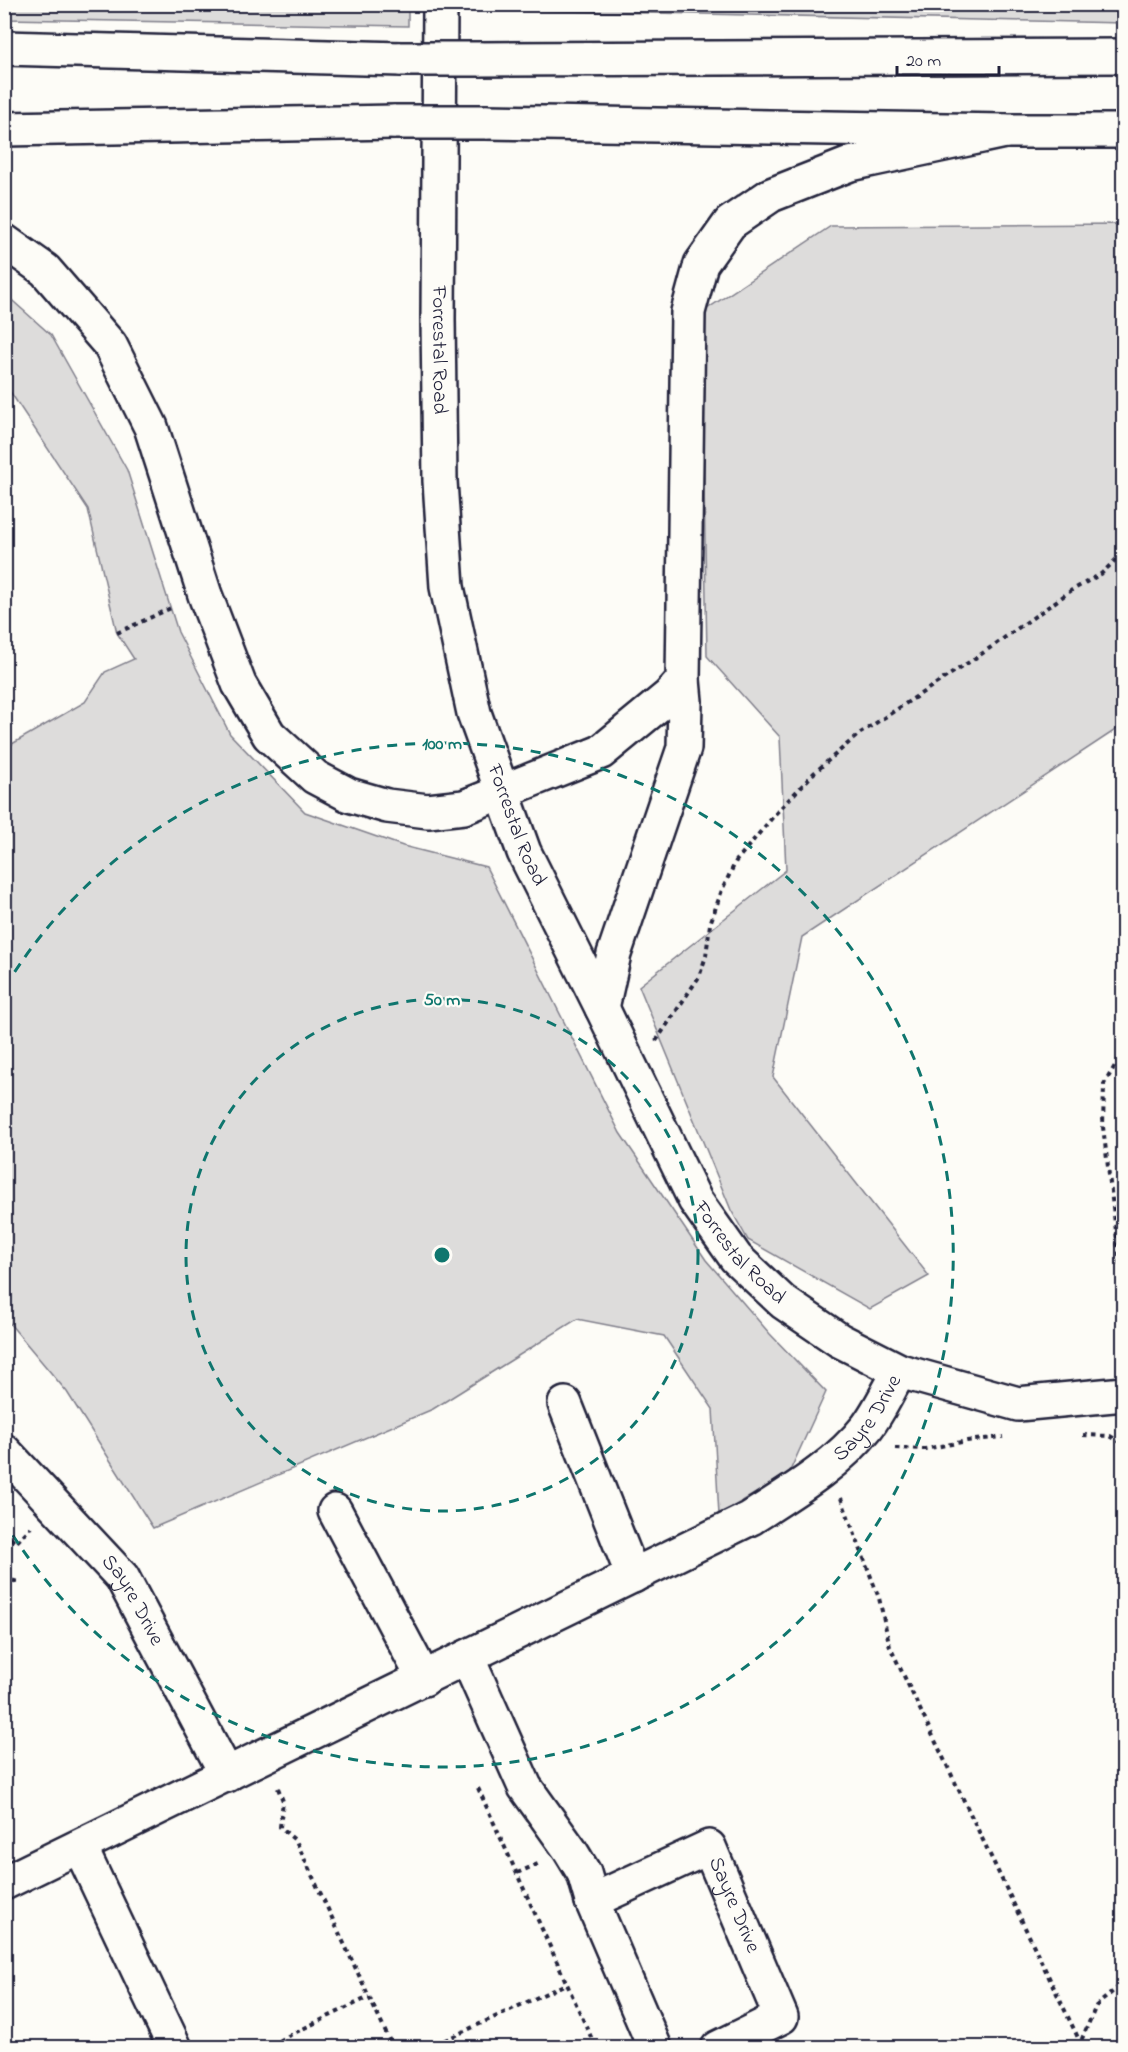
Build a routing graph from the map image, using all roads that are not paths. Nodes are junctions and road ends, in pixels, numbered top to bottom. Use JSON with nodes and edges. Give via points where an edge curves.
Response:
{"nodes":[{"id":1,"x":440,"y":4,"type":"edge"},
{"id":2,"x":4,"y":48,"type":"edge"},
{"id":3,"x":1124,"y":56,"type":"edge"},
{"id":4,"x":4,"y":129,"type":"edge"},
{"id":5,"x":1005,"y":131,"type":"junction"},
{"id":6,"x":1124,"y":131,"type":"edge"},
{"id":7,"x":4,"y":241,"type":"edge"},
{"id":8,"x":683,"y":680,"type":"junction"},
{"id":9,"x":502,"y":790,"type":"junction"},
{"id":10,"x":602,"y":1008,"type":"junction"},
{"id":11,"x":900,"y":1371,"type":"junction"},
{"id":12,"x":1124,"y":1394,"type":"edge"},
{"id":13,"x":565,"y":1404,"type":"dead end"},
{"id":14,"x":4,"y":1451,"type":"edge"},
{"id":15,"x":335,"y":1511,"type":"dead end"},
{"id":16,"x":633,"y":1576,"type":"junction"},
{"id":17,"x":467,"y":1657,"type":"junction"},
{"id":18,"x":424,"y":1678,"type":"junction"},
{"id":19,"x":227,"y":1775,"type":"junction"},
{"id":20,"x":80,"y":1847,"type":"junction"},
{"id":21,"x":4,"y":1883,"type":"edge"},
{"id":22,"x":592,"y":1901,"type":"junction"},
{"id":23,"x":175,"y":2048,"type":"edge"},
{"id":24,"x":655,"y":2048,"type":"edge"},
{"id":25,"x":718,"y":2048,"type":"edge"}],
"edges":[{"from":1,"to":9,"type":"main road","name":"Forrestal Road","via":[[440,481],[447,587],[474,713]]},
{"from":2,"to":3,"type":"main road","bridge":true,"via":[[401,59]]},
{"from":4,"to":5,"type":"main road","bridge":true,"via":[[485,122]]},
{"from":5,"to":6,"type":"main road"},
{"from":5,"to":8,"type":"main road","via":[[849,164],[771,195],[730,223],[701,264],[688,312]]},
{"from":7,"to":9,"type":"main road","via":[[45,270],[110,345],[151,427],[205,595],[239,684],[269,735],[315,777],[349,795],[387,806],[428,812],[464,807]]},
{"from":8,"to":9,"type":"main road","via":[[601,752]]},
{"from":8,"to":10,"type":"main road","via":[[684,748],[637,879]]},
{"from":9,"to":10,"type":"main road","name":"Forrestal Road","via":[[524,852]]},
{"from":10,"to":11,"type":"main road","name":"Forrestal Road","via":[[695,1200],[736,1258],[792,1308],[839,1340]]},
{"from":11,"to":12,"type":"main road","name":"Sayre Drive","via":[[1018,1404]]},
{"from":11,"to":16,"type":"main road","name":"Sayre Drive","via":[[869,1424],[829,1466],[751,1518]]},
{"from":13,"to":16,"type":"main road"},
{"from":14,"to":19,"type":"main road","name":"Sayre Drive","via":[[122,1577]]},
{"from":15,"to":18,"type":"main road"},
{"from":16,"to":17,"type":"main road","name":"Sayre Drive"},
{"from":17,"to":18,"type":"main road","name":"Sayre Drive"},
{"from":17,"to":22,"type":"main road","via":[[525,1787],[584,1873]]},
{"from":18,"to":19,"type":"main road","name":"Sayre Drive"},
{"from":19,"to":20,"type":"main road","name":"Sayre Drive"},
{"from":20,"to":21,"type":"main road","name":"Sayre Drive"},
{"from":20,"to":23,"type":"main road"},
{"from":22,"to":24,"type":"main road"},
{"from":22,"to":25,"type":"main road","name":"Sayre Drive","via":[[709,1847],[781,2018]]}]}
